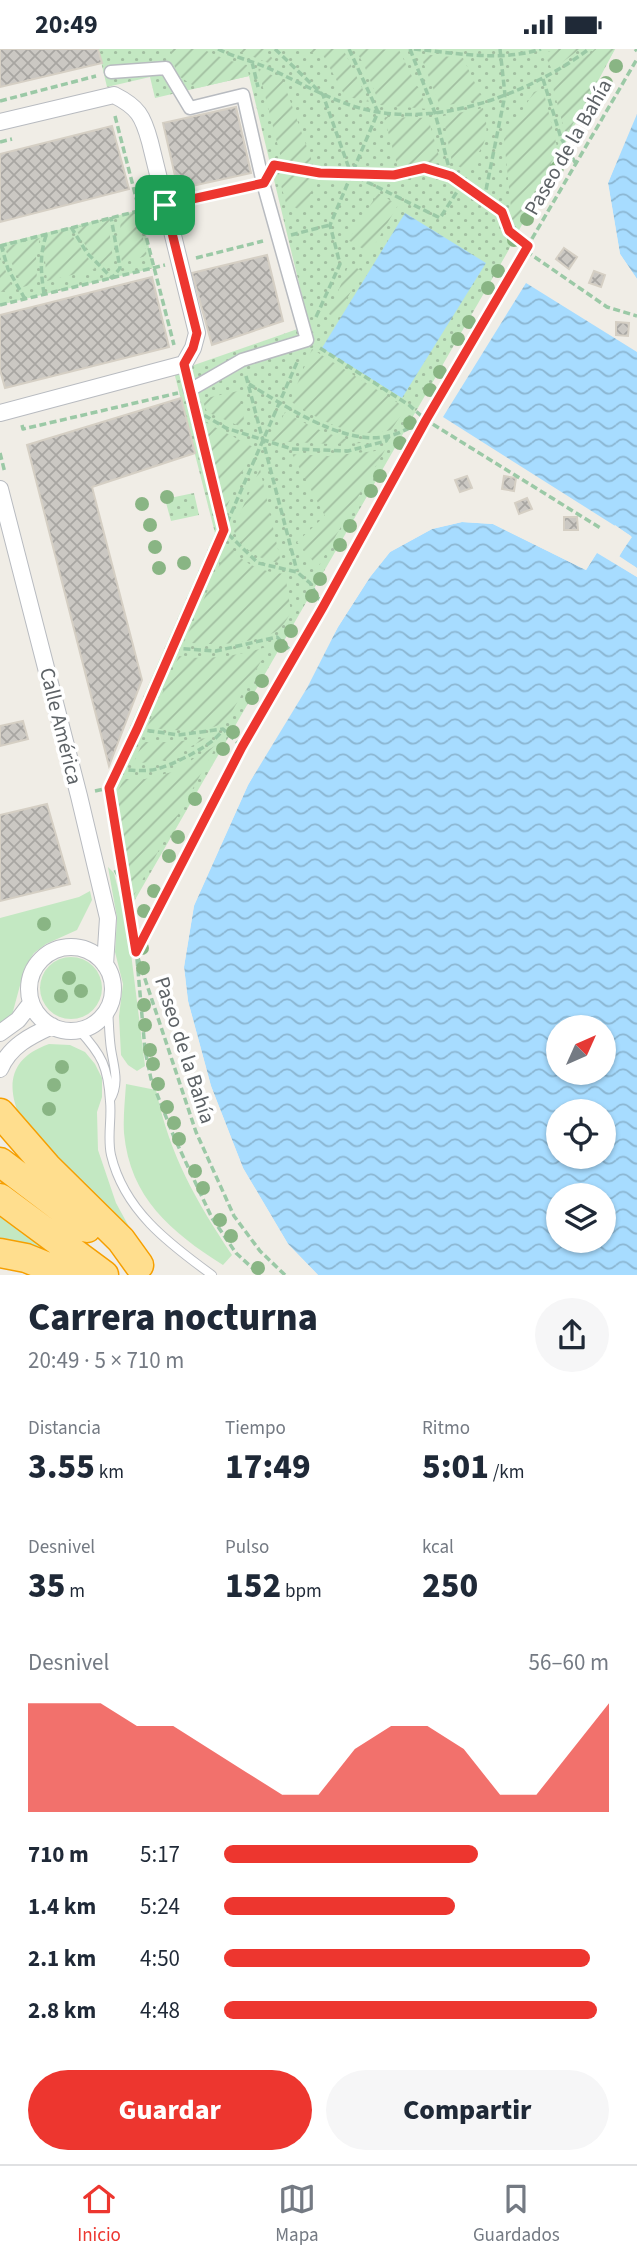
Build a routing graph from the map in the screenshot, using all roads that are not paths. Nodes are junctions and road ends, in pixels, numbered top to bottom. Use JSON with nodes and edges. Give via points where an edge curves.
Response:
{"nodes":[{"id":1,"x":111,"y":72,"type":"road end"},
{"id":2,"x":0,"y":122,"type":"edge"},
{"id":3,"x":190,"y":390,"type":"road end"},
{"id":4,"x":0,"y":413,"type":"edge"},
{"id":5,"x":0,"y":489,"type":"edge"},
{"id":6,"x":105,"y":965,"type":"junction"},
{"id":7,"x":31,"y":1003,"type":"junction"},
{"id":8,"x":108,"y":1008,"type":"junction"},
{"id":9,"x":52,"y":1026,"type":"junction"},
{"id":10,"x":79,"y":1030,"type":"junction"},
{"id":11,"x":0,"y":1033,"type":"edge"},
{"id":12,"x":0,"y":1069,"type":"edge"},
{"id":13,"x":110,"y":1101,"type":"junction"},
{"id":14,"x":0,"y":1113,"type":"edge"},
{"id":15,"x":0,"y":1162,"type":"edge"},
{"id":16,"x":0,"y":1198,"type":"edge"},
{"id":17,"x":0,"y":1253,"type":"edge"},
{"id":18,"x":146,"y":1270,"type":"edge"},
{"id":19,"x":68,"y":1275,"type":"edge"},
{"id":20,"x":104,"y":1275,"type":"edge"},
{"id":21,"x":212,"y":1275,"type":"edge"}],
"edges":[{"from":1,"to":3,"type":"street","via":[[166,68],[190,108],[243,95],[307,340],[242,360]]},
{"from":2,"to":4,"type":"street","via":[[114,95],[144,120],[197,333],[193,348],[180,358]]},
{"from":5,"to":6,"type":"street","name":"Calle América","via":[[108,918]]},
{"from":6,"to":7,"type":"street","via":[[85,949],[73,947],[47,954],[31,976]]},
{"from":6,"to":8,"type":"street","via":[[113,986]]},
{"from":7,"to":9,"type":"street"},
{"from":7,"to":11,"type":"street"},
{"from":8,"to":10,"type":"street","via":[[101,1019]]},
{"from":8,"to":13,"type":"lane","via":[[117,1081]]},
{"from":9,"to":10,"type":"street"},
{"from":9,"to":12,"type":"street","via":[[22,1041]]},
{"from":10,"to":13,"type":"lane","via":[[99,1052]]},
{"from":13,"to":21,"type":"lane","via":[[111,1153],[121,1185],[165,1240]]},
{"from":14,"to":18,"type":"highway"},
{"from":15,"to":18,"type":"highway"},
{"from":16,"to":20,"type":"highway"},
{"from":17,"to":19,"type":"highway"}]}
